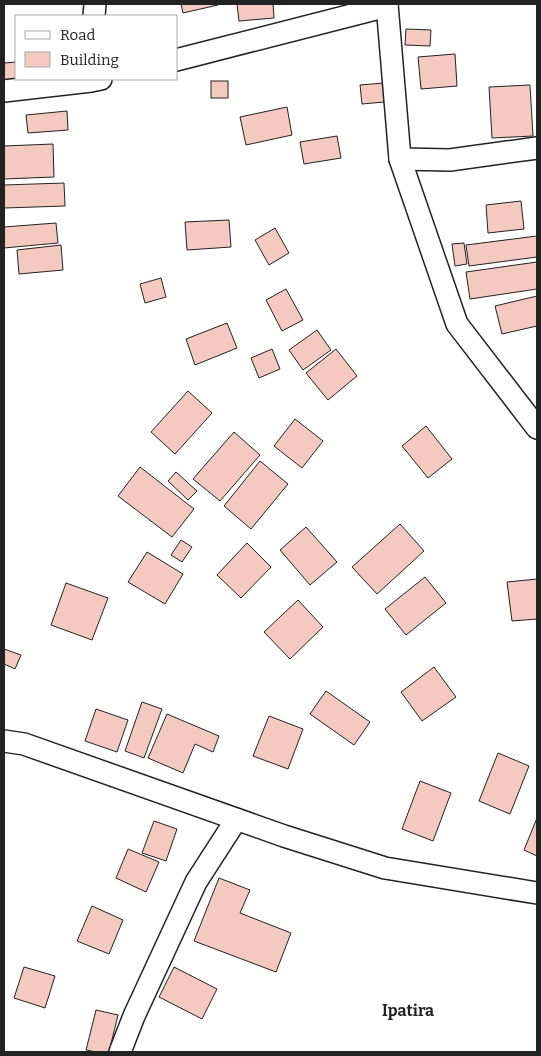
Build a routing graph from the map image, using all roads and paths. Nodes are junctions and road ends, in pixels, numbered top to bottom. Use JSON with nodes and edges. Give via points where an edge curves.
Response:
{"nodes":[{"id":1,"x":387,"y":5,"type":"edge"},
{"id":2,"x":178,"y":59,"type":"edge"},
{"id":3,"x":95,"y":80,"type":"edge"},
{"id":4,"x":4,"y":90,"type":"edge"},
{"id":5,"x":537,"y":148,"type":"edge"},
{"id":6,"x":400,"y":160,"type":"junction"},
{"id":7,"x":537,"y":428,"type":"edge"},
{"id":8,"x":4,"y":741,"type":"edge"},
{"id":9,"x":236,"y":820,"type":"junction"},
{"id":10,"x":537,"y":893,"type":"edge"},
{"id":11,"x":120,"y":1052,"type":"edge"}],
"edges":[{"from":1,"to":2,"type":"street"},
{"from":1,"to":6,"type":"street"},
{"from":3,"to":4,"type":"street"},
{"from":5,"to":6,"type":"street","via":[[450,160]]},
{"from":6,"to":7,"type":"street","via":[[457,324]]},
{"from":8,"to":9,"type":"street","via":[[24,744]]},
{"from":9,"to":10,"type":"street","via":[[385,868]]},
{"from":9,"to":11,"type":"street","via":[[196,882]]}]}
